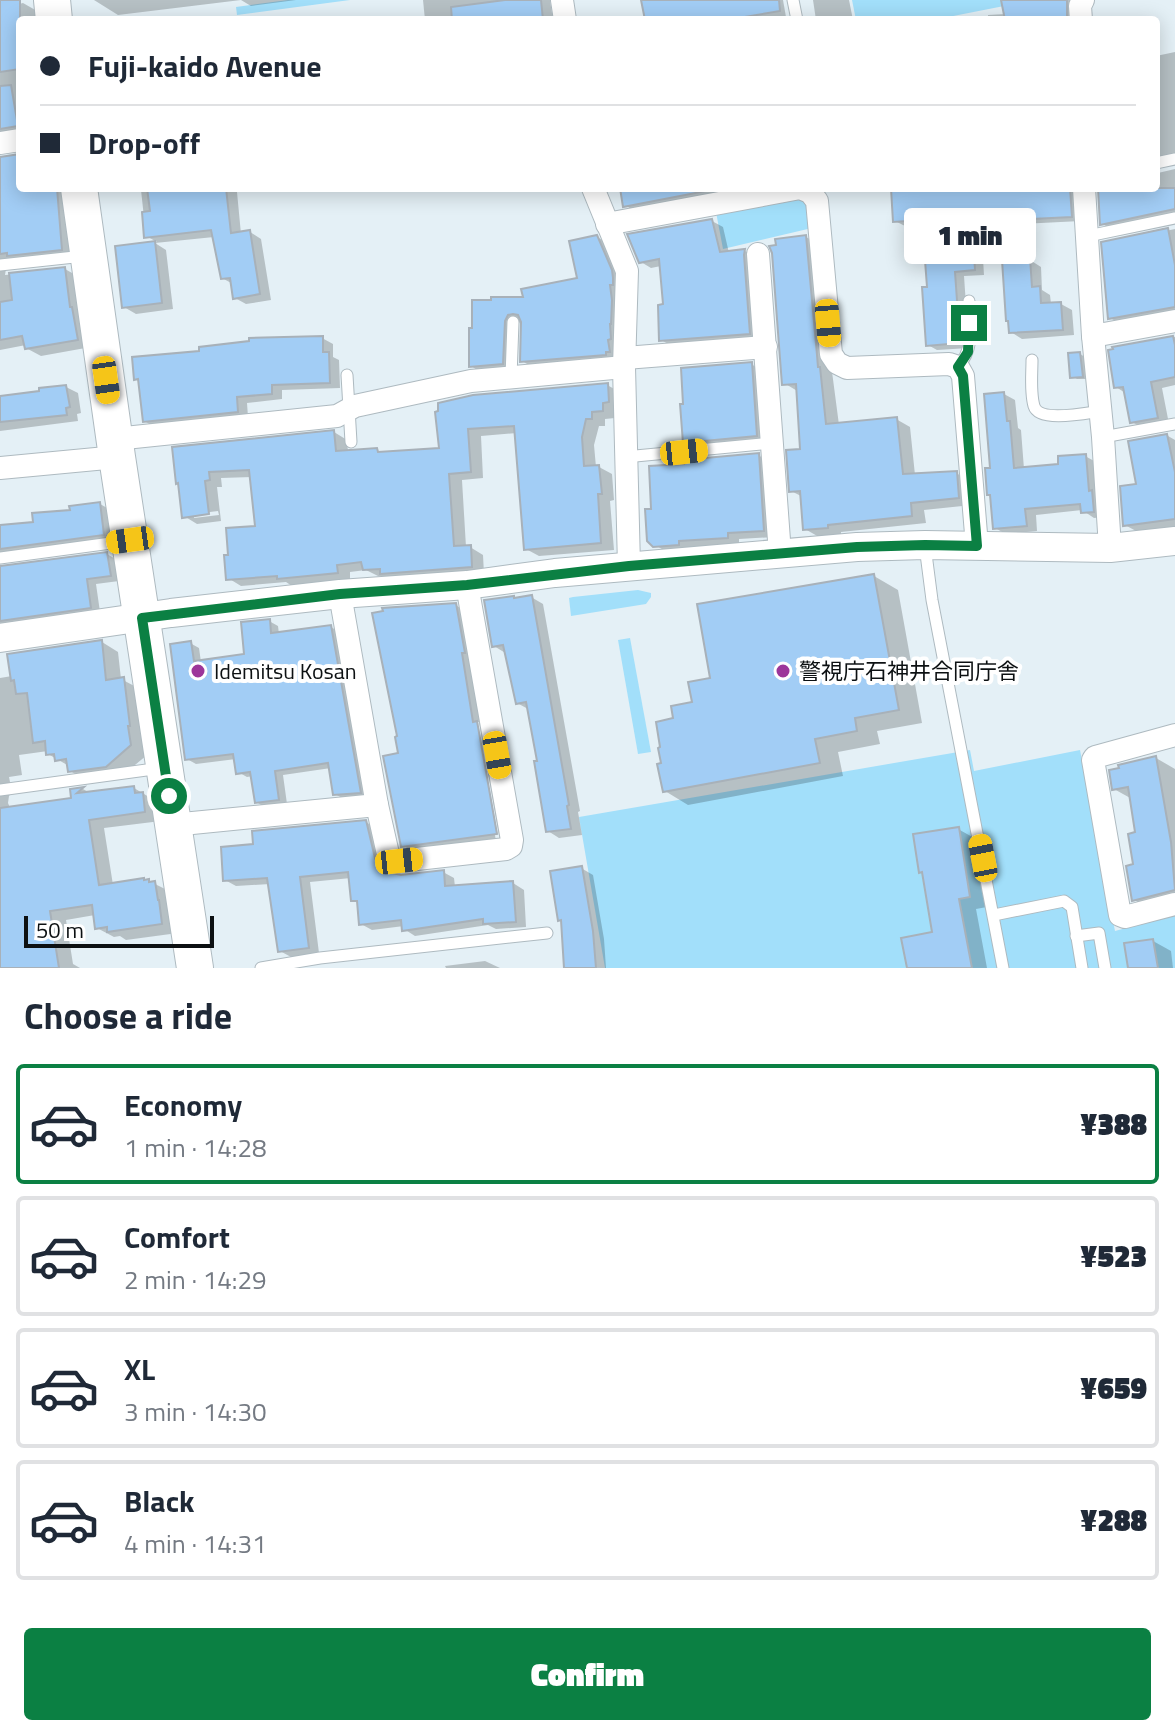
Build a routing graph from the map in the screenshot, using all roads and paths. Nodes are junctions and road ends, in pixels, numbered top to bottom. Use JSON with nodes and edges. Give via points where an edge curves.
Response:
{"nodes":[{"id":1,"x":80,"y":192,"type":"edge"},
{"id":2,"x":595,"y":192,"type":"edge"},
{"id":3,"x":779,"y":192,"type":"edge"},
{"id":4,"x":810,"y":192,"type":"edge"},
{"id":5,"x":1084,"y":192,"type":"edge"},
{"id":6,"x":1175,"y":218,"type":"edge"},
{"id":7,"x":607,"y":224,"type":"junction"},
{"id":8,"x":1088,"y":236,"type":"junction"},
{"id":9,"x":758,"y":254,"type":"dead end"},
{"id":10,"x":88,"y":256,"type":"junction"},
{"id":11,"x":0,"y":265,"type":"edge"},
{"id":12,"x":969,"y":301,"type":"dead end"},
{"id":13,"x":1175,"y":321,"type":"edge"},
{"id":14,"x":513,"y":322,"type":"dead end"},
{"id":15,"x":1093,"y":336,"type":"junction"},
{"id":16,"x":766,"y":347,"type":"junction"},
{"id":17,"x":1032,"y":360,"type":"dead end"},
{"id":18,"x":624,"y":362,"type":"junction"},
{"id":19,"x":958,"y":367,"type":"junction"},
{"id":20,"x":347,"y":375,"type":"dead end"},
{"id":21,"x":511,"y":377,"type":"junction"},
{"id":22,"x":349,"y":410,"type":"junction"},
{"id":23,"x":1101,"y":411,"type":"junction"},
{"id":24,"x":1175,"y":424,"type":"edge"},
{"id":25,"x":1103,"y":437,"type":"junction"},
{"id":26,"x":351,"y":442,"type":"dead end"},
{"id":27,"x":773,"y":443,"type":"junction"},
{"id":28,"x":116,"y":448,"type":"junction"},
{"id":29,"x":625,"y":457,"type":"junction"},
{"id":30,"x":0,"y":468,"type":"edge"},
{"id":31,"x":130,"y":540,"type":"junction"},
{"id":32,"x":1175,"y":541,"type":"edge"},
{"id":33,"x":925,"y":545,"type":"junction"},
{"id":34,"x":977,"y":546,"type":"junction"},
{"id":35,"x":1110,"y":548,"type":"junction"},
{"id":36,"x":780,"y":554,"type":"junction"},
{"id":37,"x":0,"y":558,"type":"edge"},
{"id":38,"x":629,"y":566,"type":"junction"},
{"id":39,"x":467,"y":585,"type":"junction"},
{"id":40,"x":340,"y":594,"type":"junction"},
{"id":41,"x":142,"y":618,"type":"junction"},
{"id":42,"x":0,"y":638,"type":"edge"},
{"id":43,"x":1175,"y":735,"type":"edge"},
{"id":44,"x":165,"y":767,"type":"junction"},
{"id":45,"x":0,"y":790,"type":"edge"},
{"id":46,"x":377,"y":805,"type":"junction"},
{"id":47,"x":172,"y":825,"type":"junction"},
{"id":48,"x":1175,"y":904,"type":"edge"},
{"id":49,"x":994,"y":915,"type":"junction"},
{"id":50,"x":547,"y":933,"type":"dead end"},
{"id":51,"x":1076,"y":936,"type":"junction"},
{"id":52,"x":195,"y":968,"type":"edge"},
{"id":53,"x":261,"y":968,"type":"edge"},
{"id":54,"x":1003,"y":968,"type":"edge"},
{"id":55,"x":1082,"y":968,"type":"edge"},
{"id":56,"x":1105,"y":968,"type":"edge"}],
"edges":[{"from":1,"to":10,"type":"main road"},
{"from":2,"to":7,"type":"street"},
{"from":3,"to":7,"type":"street"},
{"from":4,"to":19,"type":"street","via":[[817,201],[831,354],[837,363],[847,368]]},
{"from":5,"to":8,"type":"street"},
{"from":6,"to":8,"type":"lane"},
{"from":7,"to":18,"type":"street","via":[[627,271]]},
{"from":8,"to":15,"type":"street"},
{"from":9,"to":16,"type":"street"},
{"from":10,"to":11,"type":"lane"},
{"from":10,"to":28,"type":"main road"},
{"from":12,"to":19,"type":"lane","via":[[970,345]]},
{"from":13,"to":15,"type":"street"},
{"from":14,"to":21,"type":"lane"},
{"from":15,"to":23,"type":"street"},
{"from":16,"to":18,"type":"street"},
{"from":16,"to":27,"type":"street"},
{"from":17,"to":23,"type":"lane","via":[[1033,402],[1040,414]]},
{"from":18,"to":21,"type":"street"},
{"from":18,"to":29,"type":"street"},
{"from":19,"to":34,"type":"street","via":[[963,376]]},
{"from":20,"to":22,"type":"lane"},
{"from":21,"to":22,"type":"street","via":[[471,381]]},
{"from":22,"to":26,"type":"lane"},
{"from":22,"to":28,"type":"street"},
{"from":23,"to":25,"type":"street"},
{"from":24,"to":25,"type":"lane"},
{"from":25,"to":35,"type":"street"},
{"from":27,"to":29,"type":"lane"},
{"from":27,"to":36,"type":"street"},
{"from":28,"to":30,"type":"street"},
{"from":28,"to":31,"type":"main road"},
{"from":29,"to":38,"type":"street"},
{"from":31,"to":37,"type":"lane"},
{"from":31,"to":41,"type":"main road"},
{"from":32,"to":35,"type":"street"},
{"from":33,"to":34,"type":"street"},
{"from":33,"to":36,"type":"street"},
{"from":33,"to":49,"type":"lane"},
{"from":34,"to":35,"type":"street"},
{"from":36,"to":38,"type":"street"},
{"from":38,"to":39,"type":"street"},
{"from":39,"to":40,"type":"street"},
{"from":39,"to":46,"type":"street","via":[[511,846],[392,859]]},
{"from":40,"to":41,"type":"street"},
{"from":40,"to":46,"type":"street"},
{"from":41,"to":42,"type":"street"},
{"from":41,"to":44,"type":"main road"},
{"from":43,"to":48,"type":"street","via":[[1093,760],[1120,915]]},
{"from":44,"to":45,"type":"lane"},
{"from":44,"to":47,"type":"main road"},
{"from":46,"to":47,"type":"street"},
{"from":47,"to":52,"type":"main road"},
{"from":49,"to":51,"type":"lane","via":[[1064,901],[1072,907]]},
{"from":49,"to":54,"type":"lane"},
{"from":50,"to":53,"type":"lane"},
{"from":51,"to":55,"type":"lane"},
{"from":51,"to":56,"type":"lane","via":[[1099,933]]}]}
